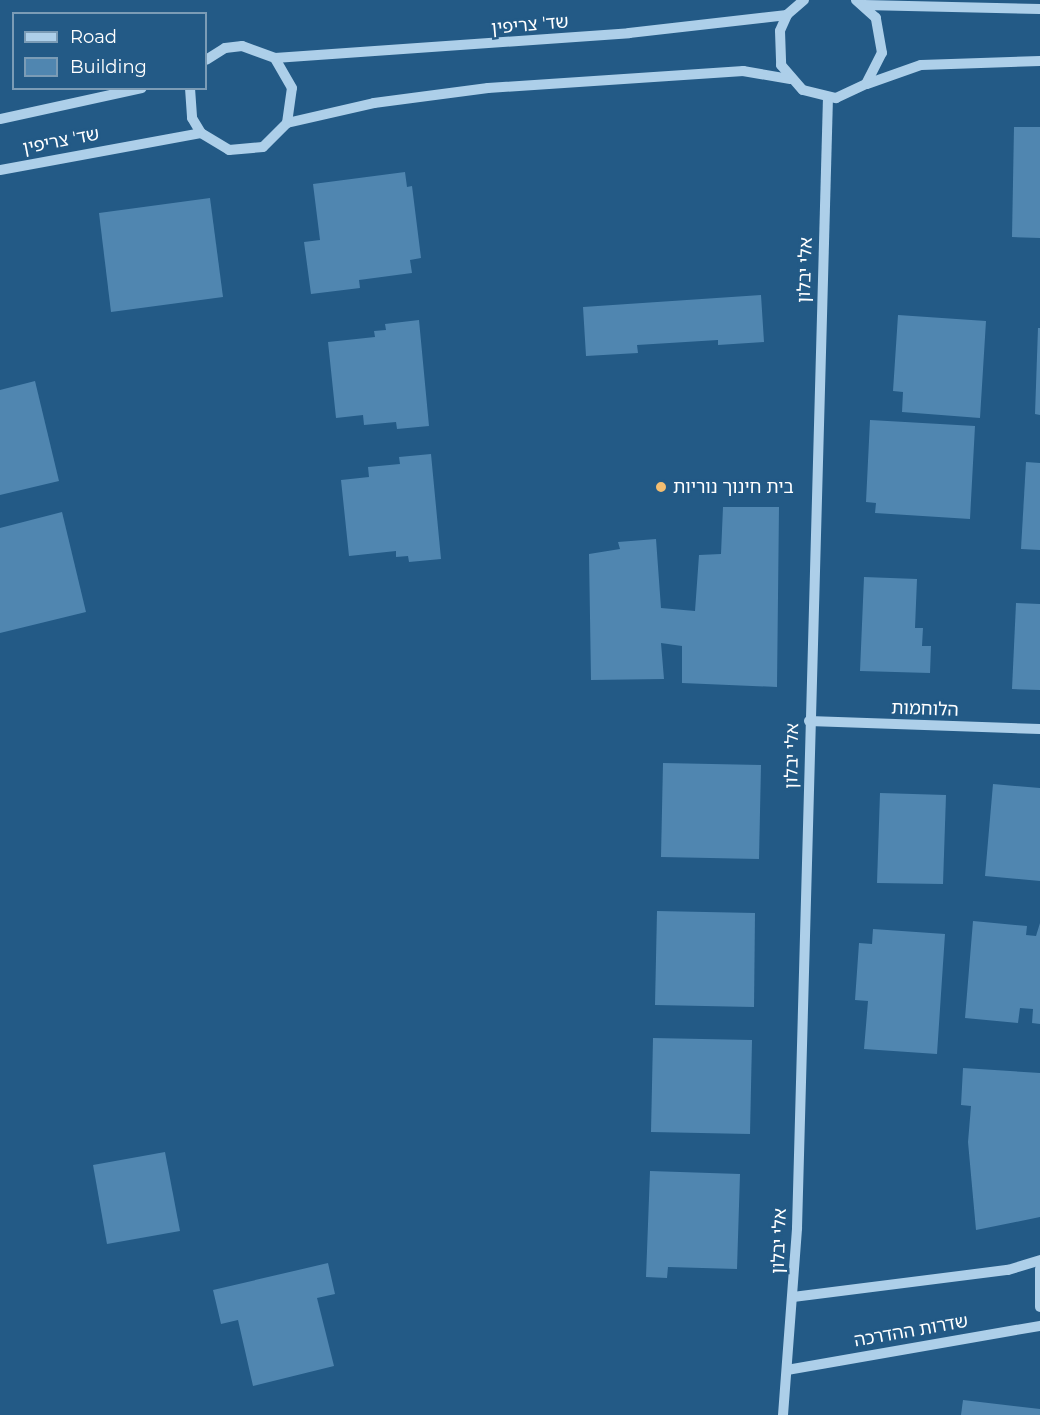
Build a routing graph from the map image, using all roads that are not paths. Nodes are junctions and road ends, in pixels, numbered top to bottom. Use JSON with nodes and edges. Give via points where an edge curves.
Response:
{"nodes":[{"id":1,"x":804,"y":0,"type":"edge"},
{"id":2,"x":860,"y":2,"type":"edge"},
{"id":3,"x":1040,"y":9,"type":"edge"},
{"id":4,"x":787,"y":15,"type":"junction"},
{"id":5,"x":275,"y":58,"type":"junction"},
{"id":6,"x":207,"y":59,"type":"edge"},
{"id":7,"x":1040,"y":61,"type":"edge"},
{"id":8,"x":790,"y":79,"type":"junction"},
{"id":9,"x":866,"y":84,"type":"junction"},
{"id":10,"x":133,"y":90,"type":"edge"},
{"id":11,"x":189,"y":90,"type":"edge"},
{"id":12,"x":828,"y":97,"type":"junction"},
{"id":13,"x":0,"y":119,"type":"edge"},
{"id":14,"x":288,"y":123,"type":"junction"},
{"id":15,"x":201,"y":133,"type":"junction"},
{"id":16,"x":0,"y":170,"type":"edge"},
{"id":17,"x":809,"y":720,"type":"junction"},
{"id":18,"x":1040,"y":729,"type":"edge"},
{"id":19,"x":1040,"y":1260,"type":"edge"},
{"id":20,"x":1040,"y":1269,"type":"edge"},
{"id":21,"x":793,"y":1297,"type":"junction"},
{"id":22,"x":1040,"y":1307,"type":"edge"},
{"id":23,"x":1040,"y":1326,"type":"edge"},
{"id":24,"x":787,"y":1371,"type":"junction"},
{"id":25,"x":783,"y":1415,"type":"edge"}],
"edges":[{"from":1,"to":4,"type":"street"},
{"from":2,"to":3,"type":"street"},
{"from":2,"to":9,"type":"street","via":[[879,27],[882,53]]},
{"from":4,"to":5,"type":"street","name":"שד' צריפין","via":[[596,36]]},
{"from":4,"to":8,"type":"street","via":[[778,47]]},
{"from":5,"to":6,"type":"street","via":[[242,46],[225,48]]},
{"from":5,"to":14,"type":"street","via":[[292,88]]},
{"from":7,"to":9,"type":"street","via":[[921,64]]},
{"from":8,"to":12,"type":"street","via":[[803,90]]},
{"from":8,"to":14,"type":"street","via":[[743,71],[488,87],[374,103]]},
{"from":9,"to":12,"type":"street","via":[[852,93]]},
{"from":10,"to":13,"type":"street","name":"שד' צריפין"},
{"from":11,"to":15,"type":"street","via":[[192,118]]},
{"from":12,"to":17,"type":"street","name":"אלי יבלון"},
{"from":14,"to":15,"type":"street","via":[[277,137],[246,151],[229,150]]},
{"from":15,"to":16,"type":"street","name":"שד' צריפין"},
{"from":17,"to":18,"type":"street","name":"הלוחמות"},
{"from":17,"to":21,"type":"street","name":"אלי יבלון"},
{"from":19,"to":21,"type":"street","via":[[1008,1270]]},
{"from":20,"to":22,"type":"street"},
{"from":21,"to":24,"type":"street","name":"אלי יבלון"},
{"from":23,"to":24,"type":"street","name":"שדרות ההדרכה"},
{"from":24,"to":25,"type":"street","name":"אלי יבלון"}]}
